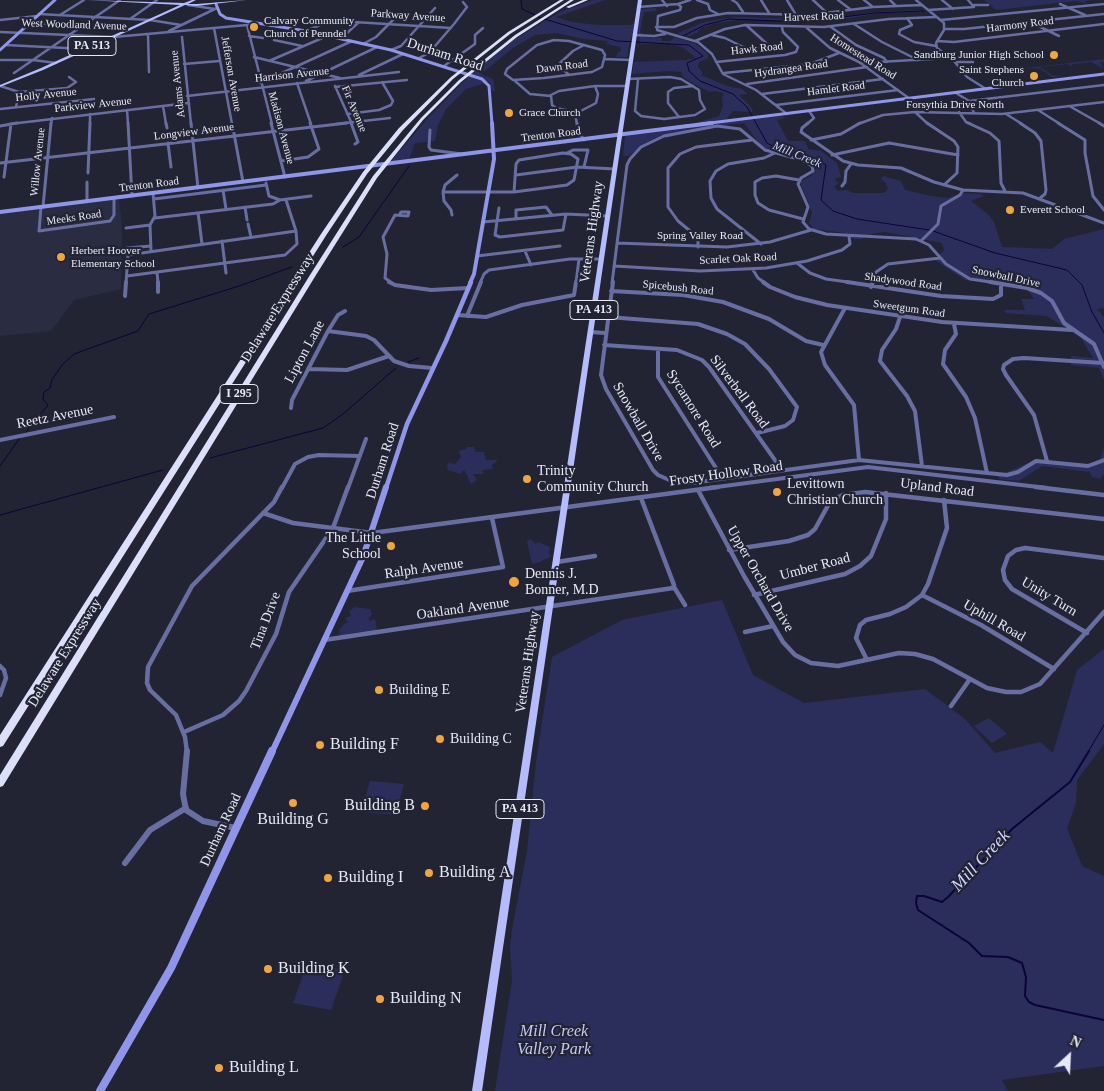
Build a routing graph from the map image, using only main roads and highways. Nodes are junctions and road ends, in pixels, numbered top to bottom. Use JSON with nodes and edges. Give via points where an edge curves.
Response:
{"nodes":[{"id":1,"x":55,"y":0,"type":"edge"},
{"id":2,"x":89,"y":0,"type":"edge"},
{"id":3,"x":194,"y":0,"type":"edge"},
{"id":4,"x":245,"y":0,"type":"edge"},
{"id":5,"x":557,"y":0,"type":"edge"},
{"id":6,"x":562,"y":0,"type":"edge"},
{"id":7,"x":572,"y":0,"type":"edge"},
{"id":8,"x":586,"y":0,"type":"edge"},
{"id":9,"x":640,"y":0,"type":"edge"},
{"id":10,"x":119,"y":1,"type":"edge"},
{"id":11,"x":185,"y":5,"type":"junction"},
{"id":12,"x":216,"y":6,"type":"edge"},
{"id":13,"x":547,"y":9,"type":"junction"},
{"id":14,"x":540,"y":18,"type":"junction"},
{"id":15,"x":0,"y":50,"type":"edge"},
{"id":16,"x":1104,"y":74,"type":"edge"},
{"id":17,"x":0,"y":86,"type":"edge"},
{"id":18,"x":620,"y":135,"type":"junction"},
{"id":19,"x":494,"y":151,"type":"junction"},
{"id":20,"x":0,"y":212,"type":"edge"},
{"id":21,"x":0,"y":743,"type":"edge"},
{"id":22,"x":0,"y":783,"type":"edge"},
{"id":23,"x":100,"y":1091,"type":"edge"},
{"id":24,"x":477,"y":1091,"type":"edge"}],
"edges":[{"from":1,"to":15,"type":"main road"},
{"from":2,"to":10,"type":"main road"},
{"from":3,"to":11,"type":"main road","number":"PA 513"},
{"from":4,"to":12,"type":"main road"},
{"from":5,"to":13,"type":"highway"},
{"from":6,"to":13,"type":"highway","name":"Delaware Expressway","number":"I 295"},
{"from":7,"to":14,"type":"highway","name":"Delaware Expressway","number":"I 295"},
{"from":8,"to":14,"type":"highway"},
{"from":9,"to":18,"type":"main road","name":"Veterans Highway","number":"PA 413"},
{"from":10,"to":11,"type":"main road"},
{"from":11,"to":12,"type":"main road"},
{"from":11,"to":17,"type":"main road","number":"PA 513"},
{"from":12,"to":19,"type":"main road","name":"Durham Road","via":[[220,15],[226,18],[391,50],[484,80],[489,86]]},
{"from":13,"to":14,"type":"highway","name":"Delaware Expressway","number":"I 295"},
{"from":14,"to":21,"type":"highway","name":"Delaware Expressway","number":"I 295","via":[[485,51],[438,90],[401,129],[362,178]]},
{"from":14,"to":22,"type":"highway","name":"Delaware Expressway","number":"I 295","via":[[490,55],[445,95],[375,177]]},
{"from":16,"to":18,"type":"main road","name":"Trenton Road"},
{"from":18,"to":19,"type":"main road","name":"Trenton Road"},
{"from":18,"to":24,"type":"main road","name":"Veterans Highway","number":"PA 413"},
{"from":19,"to":20,"type":"main road","name":"Trenton Road"},
{"from":19,"to":23,"type":"main road","name":"Durham Road","via":[[476,268],[407,424],[372,533],[171,968]]}]}
